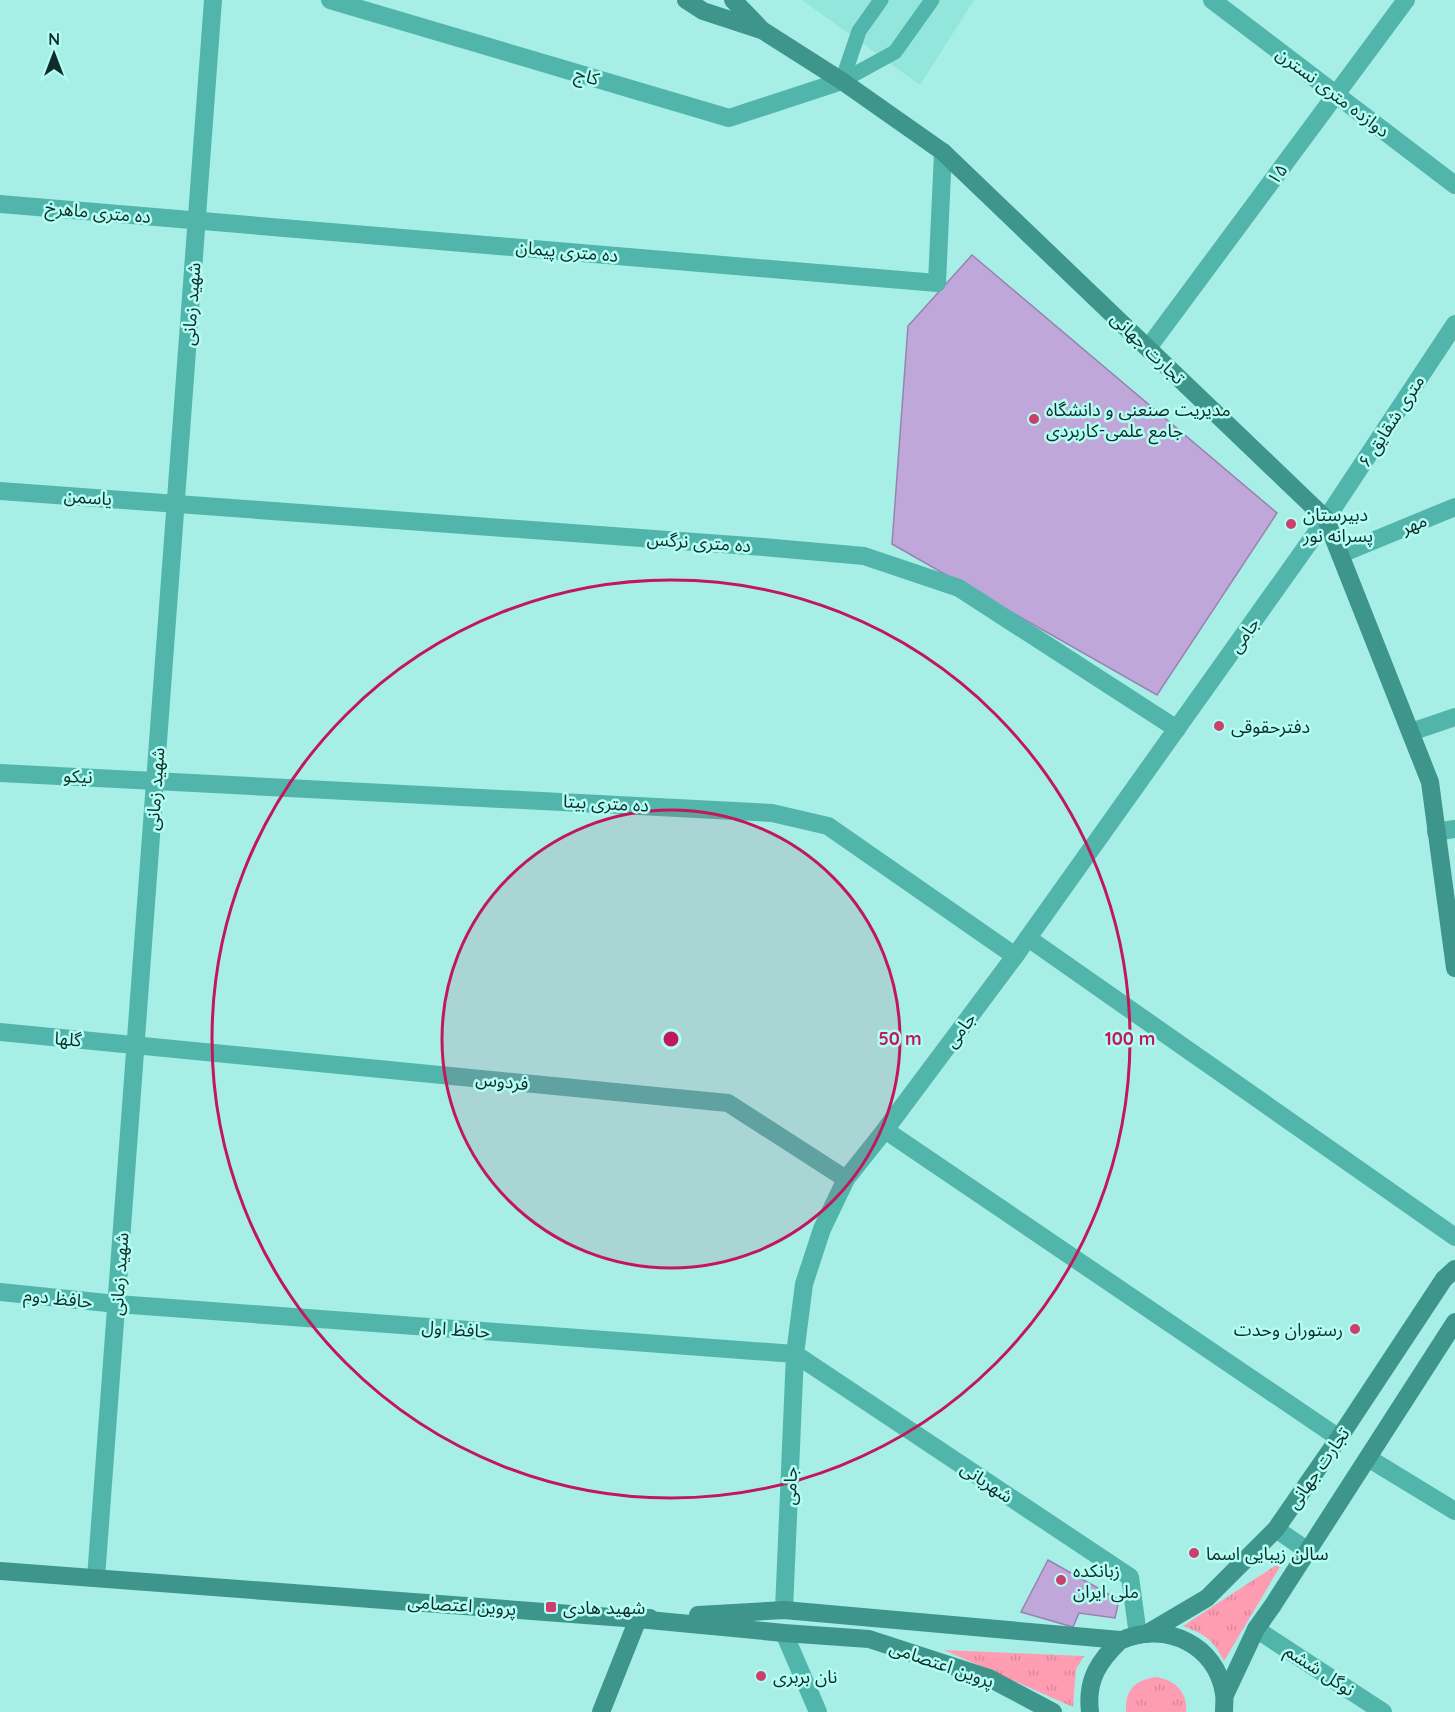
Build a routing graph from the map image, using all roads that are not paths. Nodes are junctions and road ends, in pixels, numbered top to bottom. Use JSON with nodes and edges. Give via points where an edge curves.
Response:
{"nodes":[{"id":1,"x":213,"y":0,"type":"edge"},
{"id":2,"x":330,"y":0,"type":"edge"},
{"id":3,"x":686,"y":0,"type":"edge"},
{"id":4,"x":733,"y":0,"type":"edge"},
{"id":5,"x":881,"y":0,"type":"edge"},
{"id":6,"x":932,"y":0,"type":"edge"},
{"id":7,"x":1212,"y":0,"type":"edge"},
{"id":8,"x":1406,"y":0,"type":"edge"},
{"id":9,"x":762,"y":30,"type":"junction"},
{"id":10,"x":842,"y":81,"type":"junction"},
{"id":11,"x":1336,"y":95,"type":"junction"},
{"id":12,"x":943,"y":152,"type":"junction"},
{"id":13,"x":1455,"y":185,"type":"edge"},
{"id":14,"x":0,"y":204,"type":"edge"},
{"id":15,"x":197,"y":219,"type":"junction"},
{"id":16,"x":1455,"y":324,"type":"edge"},
{"id":17,"x":1148,"y":348,"type":"junction"},
{"id":18,"x":0,"y":491,"type":"edge"},
{"id":19,"x":176,"y":503,"type":"junction"},
{"id":20,"x":1455,"y":507,"type":"edge"},
{"id":21,"x":1326,"y":519,"type":"junction"},
{"id":22,"x":1341,"y":554,"type":"junction"},
{"id":23,"x":1455,"y":717,"type":"edge"},
{"id":24,"x":1177,"y":729,"type":"junction"},
{"id":25,"x":1411,"y":732,"type":"junction"},
{"id":26,"x":0,"y":773,"type":"edge"},
{"id":27,"x":156,"y":780,"type":"junction"},
{"id":28,"x":1455,"y":829,"type":"edge"},
{"id":29,"x":1436,"y":832,"type":"junction"},
{"id":30,"x":1028,"y":938,"type":"junction"},
{"id":31,"x":1015,"y":956,"type":"junction"},
{"id":32,"x":1455,"y":969,"type":"edge"},
{"id":33,"x":0,"y":1032,"type":"edge"},
{"id":34,"x":136,"y":1045,"type":"junction"},
{"id":35,"x":885,"y":1130,"type":"junction"},
{"id":36,"x":846,"y":1179,"type":"junction"},
{"id":37,"x":1455,"y":1237,"type":"edge"},
{"id":38,"x":1455,"y":1269,"type":"edge"},
{"id":39,"x":0,"y":1292,"type":"edge"},
{"id":40,"x":117,"y":1304,"type":"junction"},
{"id":41,"x":1455,"y":1322,"type":"edge"},
{"id":42,"x":795,"y":1354,"type":"junction"},
{"id":43,"x":1339,"y":1438,"type":"junction"},
{"id":44,"x":1368,"y":1458,"type":"junction"},
{"id":45,"x":1455,"y":1511,"type":"edge"},
{"id":46,"x":1276,"y":1529,"type":"junction"},
{"id":47,"x":1308,"y":1551,"type":"junction"},
{"id":48,"x":0,"y":1570,"type":"edge"},
{"id":49,"x":96,"y":1578,"type":"junction"},
{"id":50,"x":784,"y":1610,"type":"junction"},
{"id":51,"x":638,"y":1618,"type":"junction"},
{"id":52,"x":1256,"y":1629,"type":"junction"},
{"id":53,"x":784,"y":1633,"type":"junction"},
{"id":54,"x":1142,"y":1635,"type":"junction"},
{"id":55,"x":1120,"y":1640,"type":"junction"},
{"id":56,"x":1224,"y":1703,"type":"edge"},
{"id":57,"x":601,"y":1712,"type":"edge"},
{"id":58,"x":818,"y":1712,"type":"edge"},
{"id":59,"x":1053,"y":1712,"type":"edge"},
{"id":60,"x":1090,"y":1712,"type":"edge"},
{"id":61,"x":1383,"y":1712,"type":"edge"}],
"edges":[{"from":1,"to":15,"type":"street","name":"شهید زمانی"},
{"from":2,"to":10,"type":"street","name":"کاج","via":[[729,118]]},
{"from":3,"to":9,"type":"main road","name":"تجارت جهانی","via":[[703,11]]},
{"from":4,"to":9,"type":"main road","name":"تجارت جهانی"},
{"from":5,"to":10,"type":"lane","via":[[859,31]]},
{"from":6,"to":10,"type":"lane","via":[[895,52]]},
{"from":7,"to":11,"type":"street","name":"دوازده متری نسترن"},
{"from":8,"to":11,"type":"street","name":"۱۵"},
{"from":9,"to":10,"type":"main road","name":"تجارت جهانی"},
{"from":10,"to":12,"type":"main road","name":"تجارت جهانی"},
{"from":11,"to":13,"type":"street","name":"دوازده متری نسترن"},
{"from":11,"to":17,"type":"street","name":"۱۵"},
{"from":12,"to":15,"type":"street","name":"ده متری پیمان","via":[[937,283]]},
{"from":12,"to":17,"type":"main road","name":"تجارت جهانی"},
{"from":14,"to":15,"type":"street","name":"ده متری ماهرخ"},
{"from":15,"to":19,"type":"street","name":"شهید زمانی"},
{"from":16,"to":21,"type":"street","name":"۶ متری شقایق"},
{"from":17,"to":21,"type":"main road","name":"تجارت جهانی"},
{"from":18,"to":19,"type":"street","name":"یاسمن"},
{"from":19,"to":24,"type":"street","name":"ده متری نرگس","via":[[864,556],[959,588]]},
{"from":19,"to":27,"type":"street","name":"شهید زمانی"},
{"from":20,"to":22,"type":"street","name":"مهر"},
{"from":21,"to":22,"type":"main road","name":"تجارت جهانی"},
{"from":21,"to":24,"type":"street","name":"جامی"},
{"from":22,"to":25,"type":"main road","name":"تجارت جهانی"},
{"from":23,"to":25,"type":"street"},
{"from":24,"to":30,"type":"street","name":"جامی"},
{"from":25,"to":29,"type":"main road","name":"تجارت جهانی","via":[[1430,782]]},
{"from":26,"to":27,"type":"street","name":"نیکو"},
{"from":27,"to":31,"type":"street","name":"ده متری بیتا","via":[[772,813],[828,826]]},
{"from":27,"to":34,"type":"street","name":"شهید زمانی"},
{"from":28,"to":29,"type":"street"},
{"from":29,"to":32,"type":"main road","name":"تجارت جهانی"},
{"from":30,"to":31,"type":"street","name":"جامی"},
{"from":30,"to":37,"type":"street"},
{"from":31,"to":35,"type":"street","name":"جامی"},
{"from":33,"to":34,"type":"street","name":"گلها"},
{"from":34,"to":36,"type":"street","name":"فردوس","via":[[728,1104]]},
{"from":34,"to":40,"type":"street","name":"شهید زمانی"},
{"from":35,"to":36,"type":"street","name":"جامی"},
{"from":35,"to":43,"type":"street"},
{"from":36,"to":42,"type":"street","name":"جامی","via":[[822,1229],[804,1284]]},
{"from":38,"to":43,"type":"main road","name":"تجارت جهانی","via":[[1444,1279]]},
{"from":39,"to":40,"type":"street","name":"حافظ دوم"},
{"from":40,"to":42,"type":"street","name":"حافظ اول"},
{"from":40,"to":49,"type":"street","name":"شهید زمانی"},
{"from":41,"to":44,"type":"main road","name":"تجارت جهانی"},
{"from":42,"to":50,"type":"street","name":"جامی"},
{"from":42,"to":54,"type":"street","name":"شهربانی","via":[[1130,1577]]},
{"from":43,"to":46,"type":"main road","name":"تجارت جهانی"},
{"from":44,"to":45,"type":"street"},
{"from":44,"to":47,"type":"main road","name":"تجارت جهانی"},
{"from":46,"to":47,"type":"street"},
{"from":46,"to":54,"type":"main road","name":"تجارت جهانی","via":[[1207,1598]]},
{"from":47,"to":52,"type":"main road","name":"تجارت جهانی"},
{"from":48,"to":49,"type":"main road","name":"پروین اعتصامى"},
{"from":49,"to":51,"type":"main road","name":"پروین اعتصامى"},
{"from":50,"to":51,"type":"main road"},
{"from":50,"to":55,"type":"main road"},
{"from":51,"to":53,"type":"main road","name":"پروین اعتصامى"},
{"from":51,"to":57,"type":"main road"},
{"from":52,"to":56,"type":"main road","name":"تجارت جهانی"},
{"from":52,"to":61,"type":"street","name":"نوگل ششم"},
{"from":53,"to":58,"type":"street"},
{"from":53,"to":59,"type":"main road","name":"پروین اعتصامى","via":[[869,1639],[989,1678]]},
{"from":54,"to":55,"type":"main road"},
{"from":54,"to":56,"type":"main road","via":[[1169,1634],[1190,1641],[1207,1655],[1219,1674]]},
{"from":55,"to":60,"type":"main road","via":[[1103,1658],[1093,1677],[1088,1697]]}]}
